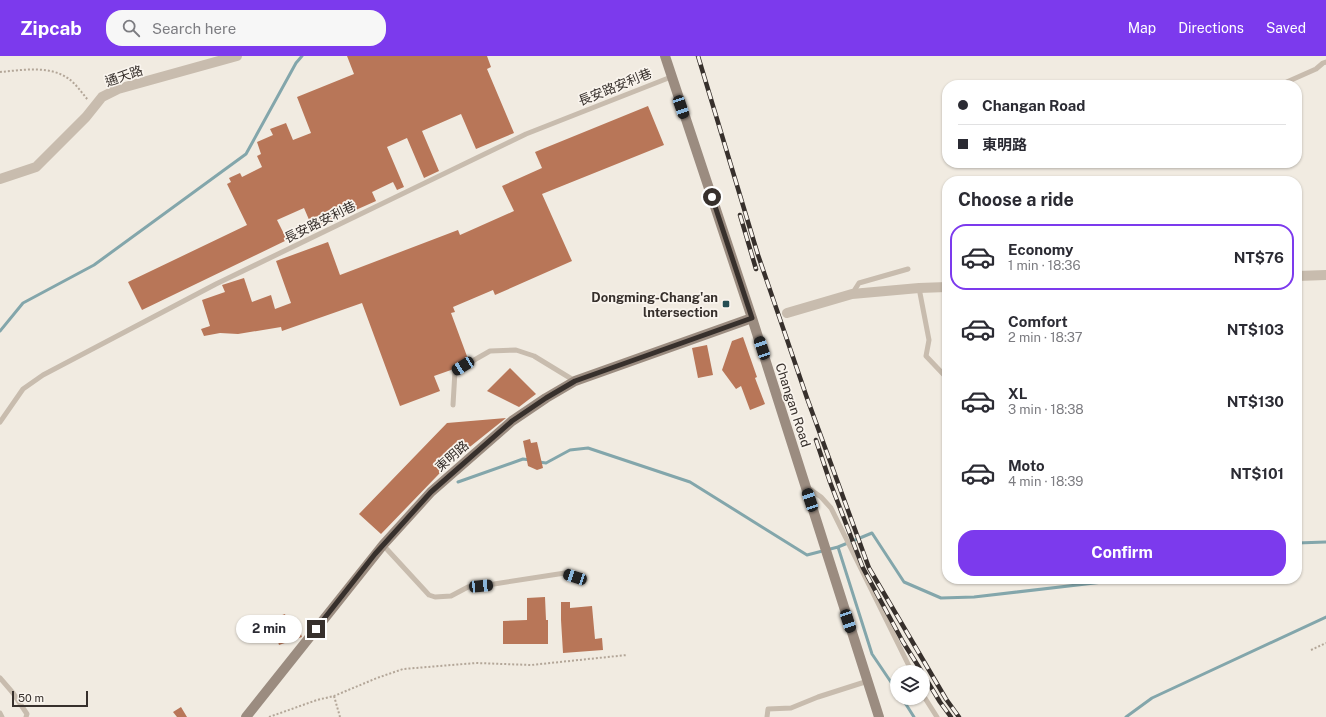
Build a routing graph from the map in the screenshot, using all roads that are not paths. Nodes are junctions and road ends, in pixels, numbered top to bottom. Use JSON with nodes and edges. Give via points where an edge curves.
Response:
{"nodes":[{"id":1,"x":237,"y":56,"type":"edge"},
{"id":2,"x":665,"y":56,"type":"edge"},
{"id":3,"x":1326,"y":62,"type":"edge"},
{"id":4,"x":671,"y":76,"type":"junction"},
{"id":5,"x":1292,"y":80,"type":"edge"},
{"id":6,"x":0,"y":179,"type":"edge"},
{"id":7,"x":908,"y":269,"type":"dead end"},
{"id":8,"x":1326,"y":275,"type":"edge"},
{"id":9,"x":1302,"y":276,"type":"edge"},
{"id":10,"x":942,"y":287,"type":"edge"},
{"id":11,"x":919,"y":288,"type":"junction"},
{"id":12,"x":852,"y":294,"type":"junction"},
{"id":13,"x":787,"y":313,"type":"dead end"},
{"id":14,"x":752,"y":318,"type":"junction"},
{"id":15,"x":942,"y":373,"type":"edge"},
{"id":16,"x":575,"y":381,"type":"junction"},
{"id":17,"x":453,"y":405,"type":"dead end"},
{"id":18,"x":0,"y":422,"type":"edge"},
{"id":19,"x":805,"y":485,"type":"junction"},
{"id":20,"x":383,"y":545,"type":"junction"},
{"id":21,"x":585,"y":580,"type":"dead end"},
{"id":22,"x":909,"y":665,"type":"edge"},
{"id":23,"x":0,"y":678,"type":"edge"},
{"id":24,"x":868,"y":681,"type":"junction"},
{"id":25,"x":929,"y":705,"type":"edge"},
{"id":26,"x":0,"y":713,"type":"edge"},
{"id":27,"x":2,"y":717,"type":"edge"},
{"id":28,"x":26,"y":717,"type":"edge"},
{"id":29,"x":246,"y":717,"type":"edge"},
{"id":30,"x":767,"y":717,"type":"edge"},
{"id":31,"x":879,"y":717,"type":"edge"},
{"id":32,"x":937,"y":717,"type":"edge"}],
"edges":[{"from":1,"to":6,"type":"street","name":"通天路","via":[[118,89],[102,97],[36,167]]},
{"from":2,"to":4,"type":"main road","name":"Changan Road"},
{"from":3,"to":5,"type":"lane","via":[[1316,70]]},
{"from":4,"to":14,"type":"main road","name":"Changan Road"},
{"from":4,"to":18,"type":"lane","name":"長安路安利巷","via":[[526,134],[216,284],[43,375],[23,389]]},
{"from":7,"to":12,"type":"lane","via":[[858,283]]},
{"from":8,"to":9,"type":"street"},
{"from":10,"to":11,"type":"street"},
{"from":11,"to":12,"type":"street"},
{"from":11,"to":15,"type":"lane","via":[[929,340],[926,356]]},
{"from":12,"to":13,"type":"street"},
{"from":14,"to":16,"type":"main road","name":"東明路"},
{"from":14,"to":19,"type":"main road","name":"Changan Road"},
{"from":16,"to":17,"type":"lane","via":[[534,356],[516,350],[490,351],[455,370]]},
{"from":16,"to":20,"type":"main road","name":"東明路","via":[[507,426],[431,492]]},
{"from":19,"to":22,"type":"lane","via":[[831,508]]},
{"from":19,"to":24,"type":"main road","name":"Changan Road"},
{"from":20,"to":21,"type":"lane","via":[[429,595],[435,597],[451,596],[468,587],[565,574]]},
{"from":20,"to":29,"type":"main road","name":"東明路"},
{"from":23,"to":28,"type":"lane","via":[[27,714]]},
{"from":24,"to":30,"type":"lane","via":[[818,696],[791,708],[768,710]]},
{"from":24,"to":31,"type":"main road","name":"Changan Road"},
{"from":25,"to":32,"type":"lane"},
{"from":26,"to":27,"type":"lane"}]}
